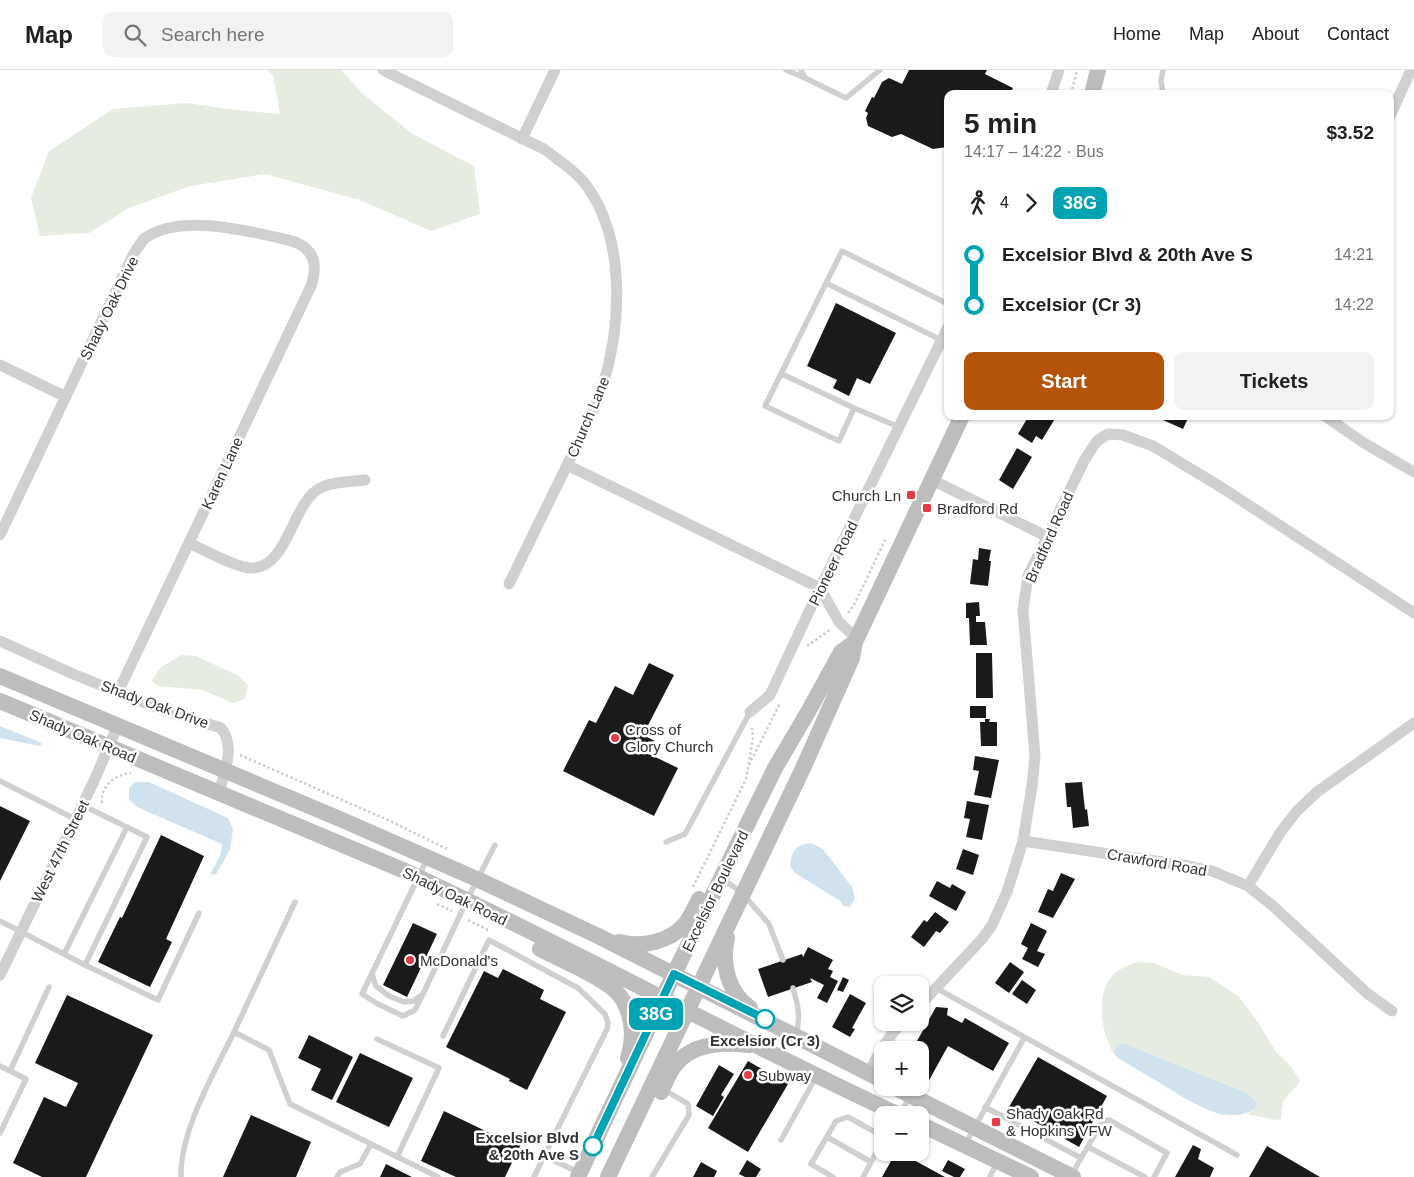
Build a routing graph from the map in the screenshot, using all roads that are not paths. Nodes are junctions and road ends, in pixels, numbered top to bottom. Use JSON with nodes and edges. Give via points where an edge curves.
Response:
{"nodes":[{"id":1,"x":383,"y":70,"type":"edge"},
{"id":2,"x":555,"y":70,"type":"edge"},
{"id":3,"x":786,"y":70,"type":"edge"},
{"id":4,"x":801,"y":70,"type":"edge"},
{"id":5,"x":880,"y":70,"type":"edge"},
{"id":6,"x":1059,"y":70,"type":"edge"},
{"id":7,"x":1098,"y":70,"type":"edge"},
{"id":8,"x":1163,"y":70,"type":"edge"},
{"id":9,"x":1411,"y":70,"type":"edge"},
{"id":10,"x":805,"y":78,"type":"junction"},
{"id":11,"x":1052,"y":90,"type":"edge"},
{"id":12,"x":1093,"y":90,"type":"edge"},
{"id":13,"x":1162,"y":90,"type":"edge"},
{"id":14,"x":1394,"y":107,"type":"edge"},
{"id":15,"x":522,"y":139,"type":"junction"},
{"id":16,"x":310,"y":252,"type":"joint"},
{"id":17,"x":826,"y":283,"type":"junction"},
{"id":18,"x":944,"y":302,"type":"edge"},
{"id":19,"x":944,"y":334,"type":"edge"},
{"id":20,"x":941,"y":340,"type":"junction"},
{"id":21,"x":0,"y":365,"type":"edge"},
{"id":22,"x":782,"y":374,"type":"junction"},
{"id":23,"x":66,"y":396,"type":"junction"},
{"id":24,"x":854,"y":408,"type":"junction"},
{"id":25,"x":960,"y":420,"type":"edge"},
{"id":26,"x":1331,"y":420,"type":"edge"},
{"id":27,"x":899,"y":427,"type":"junction"},
{"id":28,"x":568,"y":464,"type":"junction"},
{"id":29,"x":1414,"y":472,"type":"edge"},
{"id":30,"x":365,"y":480,"type":"dead end"},
{"id":31,"x":932,"y":480,"type":"junction"},
{"id":32,"x":0,"y":535,"type":"edge"},
{"id":33,"x":1046,"y":536,"type":"junction"},
{"id":34,"x":189,"y":543,"type":"junction"},
{"id":35,"x":509,"y":584,"type":"dead end"},
{"id":36,"x":820,"y":588,"type":"junction"},
{"id":37,"x":1414,"y":613,"type":"edge"},
{"id":38,"x":856,"y":640,"type":"junction"},
{"id":39,"x":0,"y":642,"type":"edge"},
{"id":40,"x":0,"y":676,"type":"edge"},
{"id":41,"x":118,"y":692,"type":"junction"},
{"id":42,"x":0,"y":701,"type":"edge"},
{"id":43,"x":750,"y":712,"type":"joint"},
{"id":44,"x":1414,"y":723,"type":"edge"},
{"id":45,"x":118,"y":725,"type":"junction"},
{"id":46,"x":109,"y":747,"type":"junction"},
{"id":47,"x":775,"y":768,"type":"junction"},
{"id":48,"x":224,"y":770,"type":"junction"},
{"id":49,"x":0,"y":781,"type":"edge"},
{"id":50,"x":219,"y":792,"type":"junction"},
{"id":51,"x":82,"y":805,"type":"junction"},
{"id":52,"x":76,"y":819,"type":"junction"},
{"id":53,"x":127,"y":827,"type":"junction"},
{"id":54,"x":1023,"y":840,"type":"junction"},
{"id":55,"x":666,"y":842,"type":"dead end"},
{"id":56,"x":495,"y":845,"type":"dead end"},
{"id":57,"x":428,"y":858,"type":"junction"},
{"id":58,"x":721,"y":878,"type":"junction"},
{"id":59,"x":477,"y":879,"type":"junction"},
{"id":60,"x":415,"y":884,"type":"junction"},
{"id":61,"x":1248,"y":886,"type":"junction"},
{"id":62,"x":743,"y":894,"type":"junction"},
{"id":63,"x":467,"y":900,"type":"junction"},
{"id":64,"x":294,"y":902,"type":"dead end"},
{"id":65,"x":199,"y":913,"type":"dead end"},
{"id":66,"x":502,"y":918,"type":"junction"},
{"id":67,"x":732,"y":918,"type":"junction"},
{"id":68,"x":0,"y":921,"type":"edge"},
{"id":69,"x":21,"y":932,"type":"junction"},
{"id":70,"x":598,"y":936,"type":"junction"},
{"id":71,"x":64,"y":954,"type":"junction"},
{"id":72,"x":784,"y":960,"type":"dead end"},
{"id":73,"x":86,"y":965,"type":"junction"},
{"id":74,"x":372,"y":974,"type":"junction"},
{"id":75,"x":674,"y":974,"type":"junction"},
{"id":76,"x":0,"y":975,"type":"edge"},
{"id":77,"x":49,"y":987,"type":"dead end"},
{"id":78,"x":700,"y":987,"type":"junction"},
{"id":79,"x":793,"y":988,"type":"dead end"},
{"id":80,"x":936,"y":988,"type":"junction"},
{"id":81,"x":423,"y":994,"type":"junction"},
{"id":82,"x":929,"y":995,"type":"edge"},
{"id":83,"x":664,"y":998,"type":"junction"},
{"id":84,"x":688,"y":1010,"type":"junction"},
{"id":85,"x":1392,"y":1011,"type":"dead end"},
{"id":86,"x":763,"y":1018,"type":"junction"},
{"id":87,"x":894,"y":1031,"type":"edge"},
{"id":88,"x":234,"y":1032,"type":"junction"},
{"id":89,"x":796,"y":1035,"type":"junction"},
{"id":90,"x":443,"y":1036,"type":"dead end"},
{"id":91,"x":1024,"y":1038,"type":"junction"},
{"id":92,"x":377,"y":1039,"type":"dead end"},
{"id":93,"x":886,"y":1041,"type":"edge"},
{"id":94,"x":757,"y":1046,"type":"junction"},
{"id":95,"x":0,"y":1066,"type":"edge"},
{"id":96,"x":10,"y":1071,"type":"junction"},
{"id":97,"x":874,"y":1075,"type":"edge"},
{"id":98,"x":816,"y":1076,"type":"junction"},
{"id":99,"x":658,"y":1086,"type":"junction"},
{"id":100,"x":913,"y":1096,"type":"edge"},
{"id":101,"x":881,"y":1106,"type":"edge"},
{"id":102,"x":985,"y":1107,"type":"junction"},
{"id":103,"x":974,"y":1127,"type":"junction"},
{"id":104,"x":929,"y":1128,"type":"edge"},
{"id":105,"x":874,"y":1132,"type":"edge"},
{"id":106,"x":0,"y":1133,"type":"edge"},
{"id":107,"x":600,"y":1133,"type":"junction"},
{"id":108,"x":827,"y":1137,"type":"junction"},
{"id":109,"x":781,"y":1140,"type":"dead end"},
{"id":110,"x":371,"y":1144,"type":"junction"},
{"id":111,"x":966,"y":1145,"type":"junction"},
{"id":112,"x":1088,"y":1147,"type":"junction"},
{"id":113,"x":544,"y":1156,"type":"junction"},
{"id":114,"x":1237,"y":1156,"type":"dead end"},
{"id":115,"x":397,"y":1157,"type":"junction"},
{"id":116,"x":874,"y":1157,"type":"edge"},
{"id":117,"x":1081,"y":1158,"type":"junction"},
{"id":118,"x":998,"y":1160,"type":"junction"},
{"id":119,"x":871,"y":1162,"type":"junction"},
{"id":120,"x":582,"y":1176,"type":"edge"},
{"id":121,"x":1028,"y":1176,"type":"edge"},
{"id":122,"x":181,"y":1177,"type":"edge"},
{"id":123,"x":337,"y":1177,"type":"edge"},
{"id":124,"x":438,"y":1177,"type":"edge"},
{"id":125,"x":534,"y":1177,"type":"edge"},
{"id":126,"x":609,"y":1177,"type":"edge"},
{"id":127,"x":652,"y":1177,"type":"edge"},
{"id":128,"x":833,"y":1177,"type":"edge"},
{"id":129,"x":862,"y":1177,"type":"edge"},
{"id":130,"x":990,"y":1177,"type":"edge"},
{"id":131,"x":1072,"y":1177,"type":"edge"},
{"id":132,"x":1144,"y":1177,"type":"edge"},
{"id":133,"x":1154,"y":1177,"type":"edge"}],
"edges":[{"from":1,"to":15,"type":"street","name":"Church Lane"},
{"from":2,"to":15,"type":"street"},
{"from":3,"to":10,"type":"lane"},
{"from":4,"to":10,"type":"lane"},
{"from":5,"to":10,"type":"lane","via":[[846,98]]},
{"from":6,"to":11,"type":"street"},
{"from":7,"to":12,"type":"main road"},
{"from":8,"to":13,"type":"lane"},
{"from":9,"to":14,"type":"street"},
{"from":15,"to":28,"type":"street","name":"Church Lane","via":[[564,163],[582,180],[596,200],[614,256],[617,316],[611,358],[602,390]]},
{"from":16,"to":23,"type":"street","name":"Shady Oak Drive","via":[[292,241],[212,226],[162,229],[144,239]]},
{"from":16,"to":34,"type":"street","name":"Karen Lane","via":[[315,265],[311,286]]},
{"from":17,"to":18,"type":"lane","via":[[842,251]]},
{"from":17,"to":20,"type":"lane"},
{"from":17,"to":22,"type":"lane"},
{"from":19,"to":20,"type":"street","name":"Pioneer Road"},
{"from":20,"to":27,"type":"street","name":"Pioneer Road"},
{"from":21,"to":23,"type":"street"},
{"from":22,"to":24,"type":"lane"},
{"from":22,"to":24,"type":"lane","via":[[765,406],[839,441]]},
{"from":23,"to":32,"type":"street","name":"Shady Oak Drive"},
{"from":24,"to":27,"type":"lane"},
{"from":25,"to":31,"type":"main road","name":"Excelsior Boulevard"},
{"from":26,"to":29,"type":"street"},
{"from":27,"to":36,"type":"street","name":"Pioneer Road"},
{"from":28,"to":35,"type":"street","name":"Church Lane"},
{"from":28,"to":36,"type":"street","name":"Church Lane"},
{"from":30,"to":34,"type":"street","via":[[330,484],[318,489],[274,558],[263,566],[242,566]]},
{"from":31,"to":33,"type":"street"},
{"from":31,"to":38,"type":"main road","name":"Excelsior Boulevard"},
{"from":33,"to":37,"type":"street","name":"Bradford Road","via":[[1096,441],[1108,434],[1124,434],[1153,446],[1224,489]]},
{"from":33,"to":54,"type":"street","name":"Bradford Road","via":[[1028,576],[1023,610],[1035,756]]},
{"from":34,"to":41,"type":"street","name":"Karen Lane"},
{"from":36,"to":38,"type":"street","via":[[839,622]]},
{"from":36,"to":43,"type":"street","name":"Pioneer Road","via":[[770,695]]},
{"from":38,"to":47,"type":"main road","name":"Excelsior Boulevard","via":[[841,652]]},
{"from":38,"to":62,"type":"main road","name":"Excelsior Boulevard","via":[[852,658],[804,766]]},
{"from":39,"to":41,"type":"street","name":"Shady Oak Drive"},
{"from":40,"to":45,"type":"main road","name":"Shady Oak Road"},
{"from":41,"to":48,"type":"street","name":"Shady Oak Drive","via":[[221,728],[228,740],[229,753]]},
{"from":42,"to":46,"type":"main road","name":"Shady Oak Road"},
{"from":43,"to":55,"type":"lane","via":[[685,834]]},
{"from":44,"to":61,"type":"street","via":[[1317,792],[1296,812]]},
{"from":45,"to":46,"type":"street","name":"West 47th Street"},
{"from":45,"to":48,"type":"main road","name":"Shady Oak Road"},
{"from":46,"to":50,"type":"main road","name":"Shady Oak Road"},
{"from":46,"to":51,"type":"street","name":"West 47th Street"},
{"from":47,"to":58,"type":"main road","name":"Excelsior Boulevard"},
{"from":47,"to":70,"type":"main road","via":[[735,827],[686,924],[668,938],[648,943],[623,943]]},
{"from":48,"to":50,"type":"street","name":"Shady Oak Drive"},
{"from":48,"to":57,"type":"main road","name":"Shady Oak Road"},
{"from":49,"to":52,"type":"lane"},
{"from":50,"to":60,"type":"main road","name":"Shady Oak Road"},
{"from":51,"to":52,"type":"street","name":"West 47th Street"},
{"from":51,"to":53,"type":"lane"},
{"from":52,"to":69,"type":"street","name":"West 47th Street"},
{"from":53,"to":71,"type":"lane"},
{"from":53,"to":73,"type":"lane","via":[[147,837]]},
{"from":54,"to":61,"type":"street","name":"Crawford Road","via":[[1188,866],[1212,871]]},
{"from":54,"to":80,"type":"street","name":"Bradford Road","via":[[1007,892],[992,926]]},
{"from":56,"to":59,"type":"lane"},
{"from":57,"to":59,"type":"main road","name":"Shady Oak Road"},
{"from":57,"to":60,"type":"lane"},
{"from":58,"to":62,"type":"lane"},
{"from":58,"to":75,"type":"main road","name":"Excelsior Boulevard"},
{"from":59,"to":63,"type":"lane"},
{"from":59,"to":70,"type":"main road","name":"Shady Oak Road"},
{"from":60,"to":63,"type":"main road","name":"Shady Oak Road"},
{"from":60,"to":74,"type":"lane"},
{"from":61,"to":85,"type":"street","name":"Crawford Road","via":[[1368,994]]},
{"from":62,"to":67,"type":"main road","name":"Excelsior Boulevard"},
{"from":62,"to":72,"type":"lane","via":[[769,924]]},
{"from":63,"to":66,"type":"main road","name":"Shady Oak Road"},
{"from":63,"to":81,"type":"lane"},
{"from":64,"to":88,"type":"lane"},
{"from":65,"to":73,"type":"lane","via":[[158,1000]]},
{"from":66,"to":83,"type":"main road","name":"Shady Oak Road"},
{"from":66,"to":107,"type":"main road","via":[[523,940],[598,979],[612,988],[624,1003],[632,1028],[630,1050]]},
{"from":67,"to":78,"type":"main road","name":"Excelsior Boulevard"},
{"from":67,"to":86,"type":"main road","via":[[724,949],[727,974],[740,1001]]},
{"from":68,"to":69,"type":"lane"},
{"from":69,"to":71,"type":"lane"},
{"from":69,"to":76,"type":"street","name":"West 47th Street"},
{"from":70,"to":75,"type":"main road","name":"Shady Oak Road"},
{"from":71,"to":73,"type":"lane"},
{"from":74,"to":81,"type":"lane","via":[[376,986],[404,1002],[414,1001]]},
{"from":74,"to":81,"type":"lane","via":[[362,994],[403,1016],[415,1010]]},
{"from":75,"to":78,"type":"main road","name":"Shady Oak Road"},
{"from":75,"to":83,"type":"main road","name":"Excelsior Boulevard"},
{"from":77,"to":96,"type":"lane"},
{"from":78,"to":84,"type":"main road","name":"Excelsior Boulevard"},
{"from":78,"to":86,"type":"main road","name":"Shady Oak Road"},
{"from":79,"to":89,"type":"lane","via":[[799,1008]]},
{"from":80,"to":82,"type":"street","name":"Bradford Road"},
{"from":80,"to":91,"type":"lane"},
{"from":83,"to":84,"type":"main road","name":"Shady Oak Road"},
{"from":83,"to":107,"type":"main road","name":"Excelsior Boulevard"},
{"from":84,"to":94,"type":"main road","name":"Shady Oak Road"},
{"from":84,"to":99,"type":"main road","name":"Excelsior Boulevard"},
{"from":86,"to":89,"type":"main road","name":"Shady Oak Road"},
{"from":87,"to":93,"type":"street"},
{"from":88,"to":110,"type":"lane","via":[[269,1050],[290,1104]]},
{"from":88,"to":122,"type":"lane","via":[[194,1118],[181,1162]]},
{"from":89,"to":97,"type":"main road","name":"Shady Oak Road"},
{"from":90,"to":113,"type":"lane","via":[[489,940],[578,988],[605,1014],[607,1029]]},
{"from":91,"to":102,"type":"lane"},
{"from":91,"to":114,"type":"lane"},
{"from":92,"to":115,"type":"lane","via":[[439,1068]]},
{"from":94,"to":98,"type":"main road","name":"Shady Oak Road"},
{"from":94,"to":99,"type":"main road","via":[[720,1044],[694,1050],[676,1064]]},
{"from":95,"to":96,"type":"lane"},
{"from":96,"to":106,"type":"lane","via":[[26,1078]]},
{"from":98,"to":101,"type":"main road","name":"Shady Oak Road"},
{"from":98,"to":109,"type":"lane"},
{"from":99,"to":126,"type":"main road","via":[[641,1132]]},
{"from":99,"to":127,"type":"lane","via":[[688,1104],[689,1115]]},
{"from":100,"to":103,"type":"main road"},
{"from":102,"to":103,"type":"lane"},
{"from":102,"to":117,"type":"lane"},
{"from":103,"to":111,"type":"lane"},
{"from":103,"to":131,"type":"main road"},
{"from":104,"to":111,"type":"main road"},
{"from":105,"to":108,"type":"lane","via":[[848,1117],[836,1121]]},
{"from":107,"to":120,"type":"main road","name":"Excelsior Boulevard"},
{"from":108,"to":119,"type":"lane"},
{"from":108,"to":128,"type":"lane","via":[[811,1164]]},
{"from":110,"to":115,"type":"lane"},
{"from":110,"to":123,"type":"lane","via":[[360,1164],[340,1172]]},
{"from":111,"to":118,"type":"main road"},
{"from":112,"to":117,"type":"lane"},
{"from":112,"to":132,"type":"lane"},
{"from":112,"to":133,"type":"lane","via":[[1102,1122],[1108,1120],[1167,1153]]},
{"from":113,"to":120,"type":"lane"},
{"from":113,"to":125,"type":"lane"},
{"from":115,"to":124,"type":"lane"},
{"from":116,"to":119,"type":"lane"},
{"from":117,"to":131,"type":"lane"},
{"from":118,"to":121,"type":"main road"},
{"from":118,"to":130,"type":"lane"},
{"from":119,"to":129,"type":"lane"}]}
